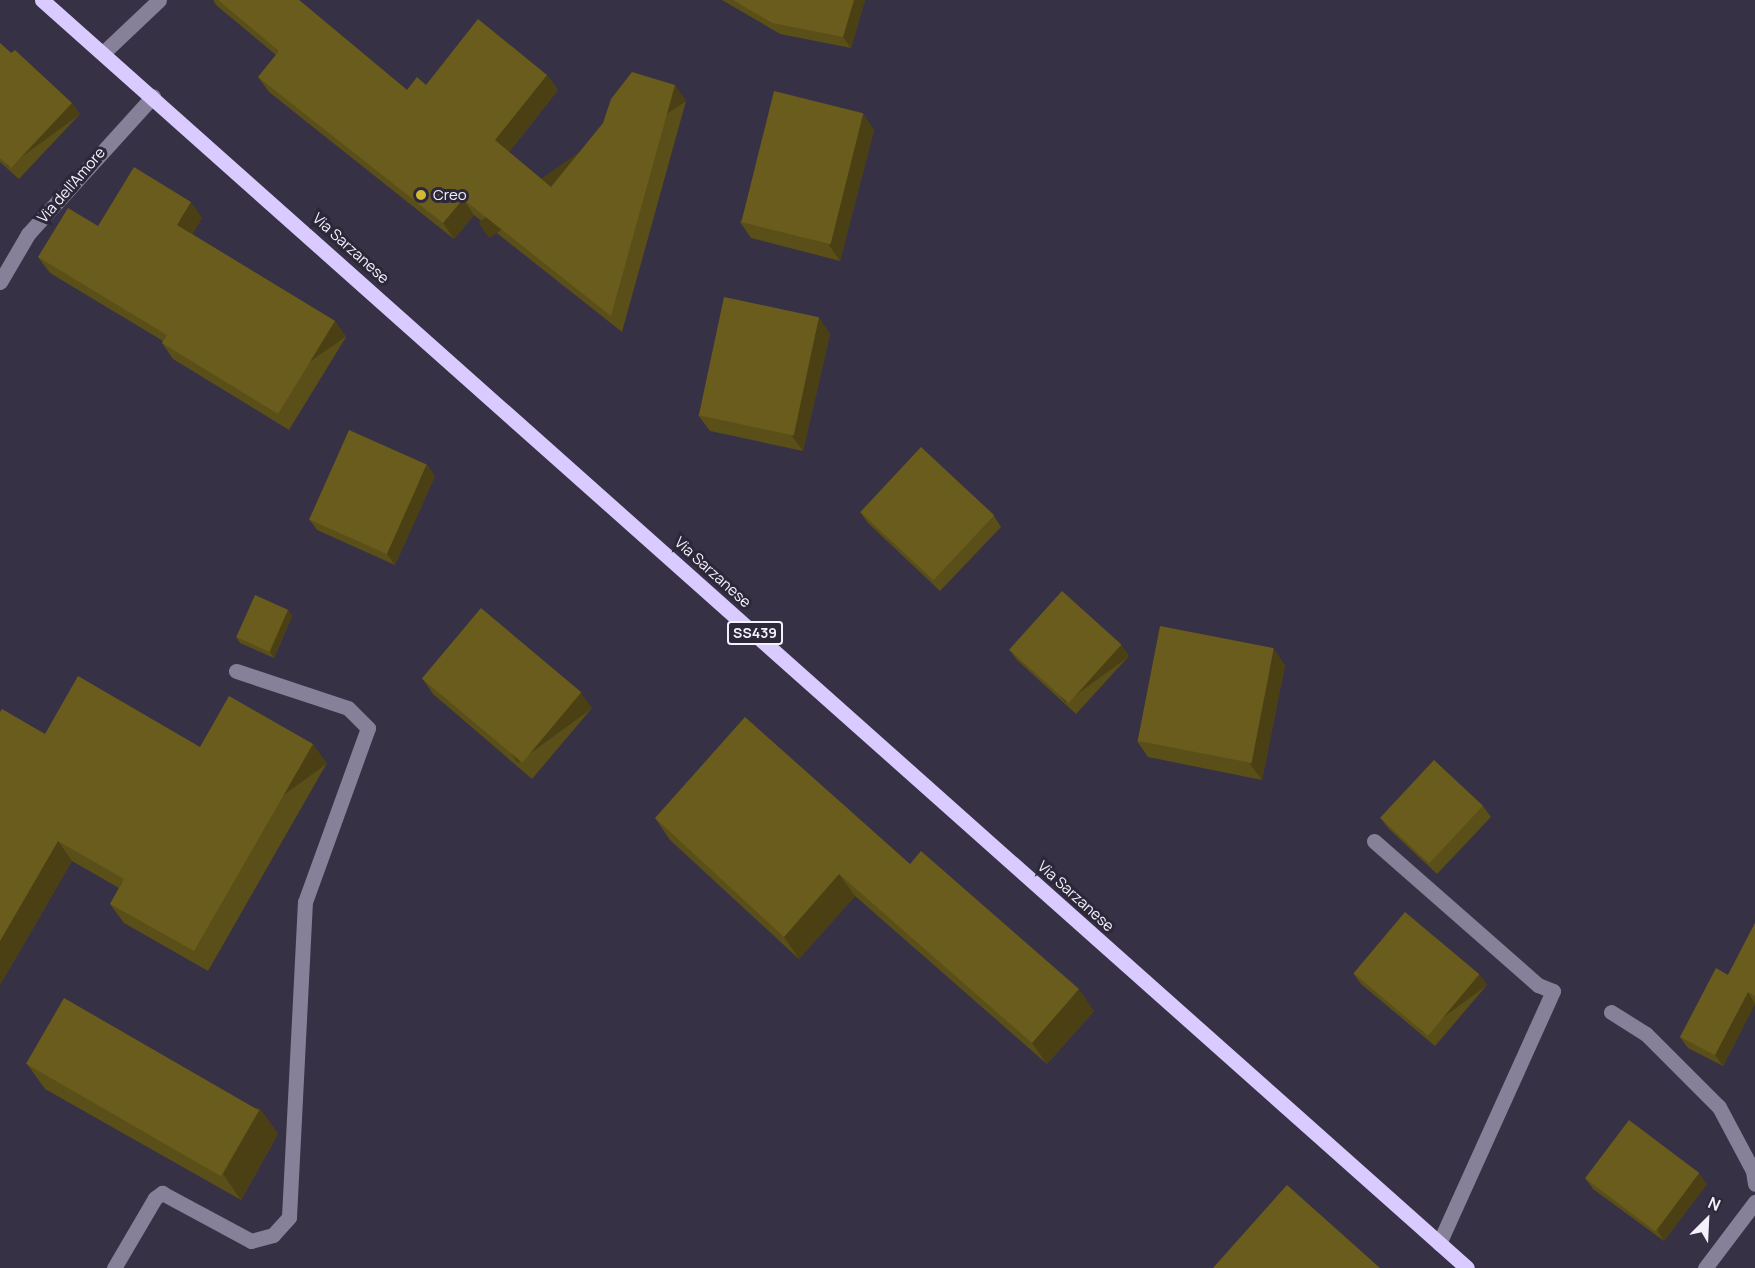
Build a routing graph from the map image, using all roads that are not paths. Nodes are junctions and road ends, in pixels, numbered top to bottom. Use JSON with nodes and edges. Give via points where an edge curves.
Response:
{"nodes":[{"id":1,"x":42,"y":0,"type":"edge"},
{"id":2,"x":159,"y":0,"type":"edge"},
{"id":3,"x":103,"y":53,"type":"junction"},
{"id":4,"x":153,"y":96,"type":"junction"},
{"id":5,"x":0,"y":282,"type":"edge"},
{"id":6,"x":236,"y":671,"type":"dead end"},
{"id":7,"x":1374,"y":841,"type":"dead end"},
{"id":8,"x":1611,"y":1012,"type":"dead end"},
{"id":9,"x":1755,"y":1184,"type":"edge"},
{"id":10,"x":1755,"y":1202,"type":"edge"},
{"id":11,"x":1439,"y":1243,"type":"junction"},
{"id":12,"x":114,"y":1268,"type":"edge"},
{"id":13,"x":1467,"y":1268,"type":"edge"},
{"id":14,"x":1705,"y":1268,"type":"edge"}],
"edges":[{"from":1,"to":3,"type":"main road","name":"Via Sarzanese","number":"SS439"},
{"from":2,"to":3,"type":"street"},
{"from":3,"to":4,"type":"main road","name":"Via Sarzanese","number":"SS439"},
{"from":4,"to":5,"type":"street","name":"Via dell'Amore","via":[[28,234]]},
{"from":4,"to":11,"type":"main road","name":"Via Sarzanese","number":"SS439"},
{"from":6,"to":12,"type":"street","via":[[348,708],[368,728],[305,902],[289,1217],[273,1235],[250,1240],[162,1194],[155,1198]]},
{"from":7,"to":11,"type":"street","via":[[1538,985],[1552,991]]},
{"from":8,"to":9,"type":"street","via":[[1646,1034],[1719,1107],[1753,1171]]},
{"from":10,"to":14,"type":"street"},
{"from":11,"to":13,"type":"main road","name":"Via Sarzanese","number":"SS439"}]}
